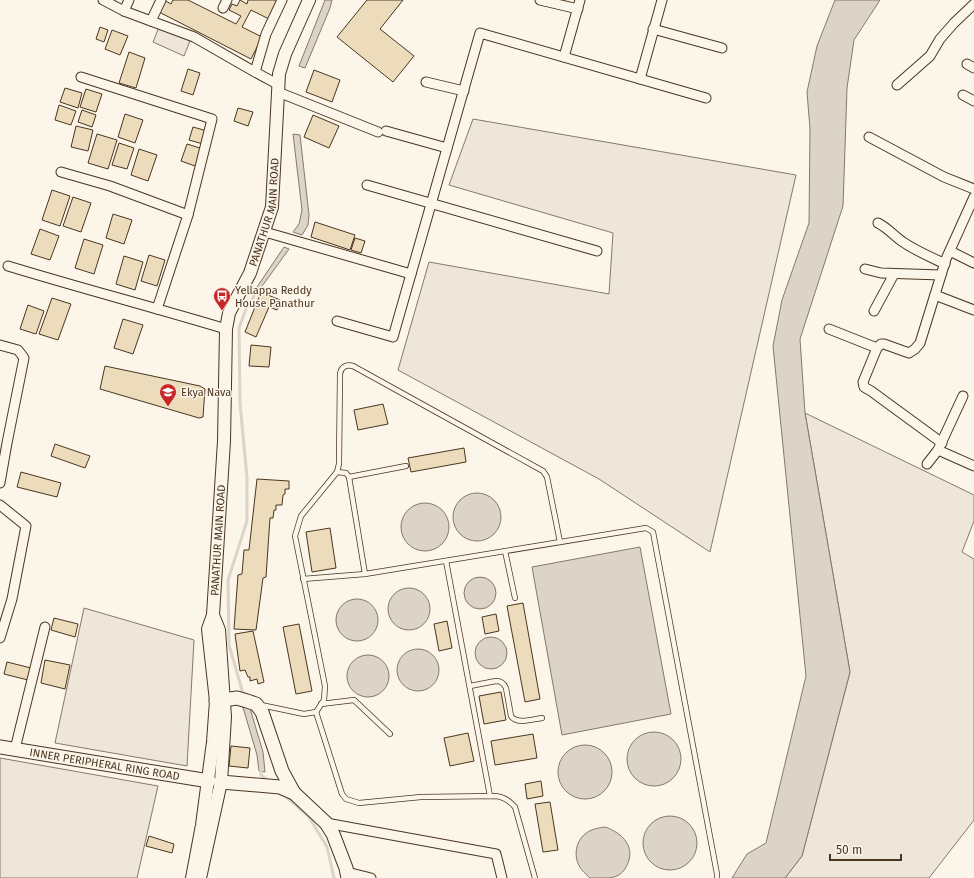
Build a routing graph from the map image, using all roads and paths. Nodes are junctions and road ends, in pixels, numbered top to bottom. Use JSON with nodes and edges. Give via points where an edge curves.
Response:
{"nodes":[{"id":1,"x":103,"y":0,"type":"edge"},
{"id":2,"x":129,"y":0,"type":"edge"},
{"id":3,"x":161,"y":0,"type":"edge"},
{"id":4,"x":282,"y":0,"type":"edge"},
{"id":5,"x":309,"y":0,"type":"edge"},
{"id":6,"x":540,"y":0,"type":"edge"},
{"id":7,"x":662,"y":0,"type":"edge"},
{"id":8,"x":579,"y":4,"type":"edge"},
{"id":9,"x":974,"y":4,"type":"edge"},
{"id":10,"x":124,"y":11,"type":"junction"},
{"id":11,"x":151,"y":21,"type":"junction"},
{"id":12,"x":653,"y":30,"type":"junction"},
{"id":13,"x":722,"y":48,"type":"dead end"},
{"id":14,"x":564,"y":57,"type":"junction"},
{"id":15,"x":255,"y":72,"type":"junction"},
{"id":16,"x":81,"y":77,"type":"dead end"},
{"id":17,"x":640,"y":79,"type":"junction"},
{"id":18,"x":426,"y":82,"type":"dead end"},
{"id":19,"x":897,"y":84,"type":"dead end"},
{"id":20,"x":279,"y":89,"type":"junction"},
{"id":21,"x":464,"y":91,"type":"junction"},
{"id":22,"x":963,"y":95,"type":"dead end"},
{"id":23,"x":706,"y":98,"type":"dead end"},
{"id":24,"x":974,"y":101,"type":"edge"},
{"id":25,"x":870,"y":137,"type":"dead end"},
{"id":26,"x":447,"y":148,"type":"junction"},
{"id":27,"x":61,"y":172,"type":"dead end"},
{"id":28,"x":367,"y":185,"type":"dead end"},
{"id":29,"x":974,"y":189,"type":"edge"},
{"id":30,"x":974,"y":197,"type":"edge"},
{"id":31,"x":431,"y":204,"type":"junction"},
{"id":32,"x":188,"y":215,"type":"junction"},
{"id":33,"x":878,"y":223,"type":"dead end"},
{"id":34,"x":265,"y":232,"type":"junction"},
{"id":35,"x":950,"y":250,"type":"junction"},
{"id":36,"x":597,"y":251,"type":"dead end"},
{"id":37,"x":974,"y":263,"type":"edge"},
{"id":38,"x":945,"y":264,"type":"junction"},
{"id":39,"x":8,"y":266,"type":"dead end"},
{"id":40,"x":865,"y":268,"type":"dead end"},
{"id":41,"x":411,"y":274,"type":"junction"},
{"id":42,"x":894,"y":274,"type":"junction"},
{"id":43,"x":941,"y":275,"type":"junction"},
{"id":44,"x":935,"y":295,"type":"junction"},
{"id":45,"x":156,"y":309,"type":"junction"},
{"id":46,"x":974,"y":310,"type":"edge"},
{"id":47,"x":874,"y":311,"type":"dead end"},
{"id":48,"x":337,"y":321,"type":"dead end"},
{"id":49,"x":226,"y":329,"type":"junction"},
{"id":50,"x":829,"y":329,"type":"dead end"},
{"id":51,"x":0,"y":345,"type":"edge"},
{"id":52,"x":877,"y":348,"type":"junction"},
{"id":53,"x":963,"y":396,"type":"dead end"},
{"id":54,"x":940,"y":446,"type":"junction"},
{"id":55,"x":927,"y":464,"type":"dead end"},
{"id":56,"x":406,"y":466,"type":"dead end"},
{"id":57,"x":974,"y":466,"type":"edge"},
{"id":58,"x":337,"y":472,"type":"junction"},
{"id":59,"x":349,"y":477,"type":"junction"},
{"id":60,"x":0,"y":483,"type":"edge"},
{"id":61,"x":0,"y":505,"type":"edge"},
{"id":62,"x":560,"y":542,"type":"junction"},
{"id":63,"x":505,"y":551,"type":"junction"},
{"id":64,"x":446,"y":560,"type":"junction"},
{"id":65,"x":365,"y":574,"type":"junction"},
{"id":66,"x":303,"y":579,"type":"junction"},
{"id":67,"x":515,"y":598,"type":"dead end"},
{"id":68,"x":45,"y":627,"type":"dead end"},
{"id":69,"x":0,"y":638,"type":"edge"},
{"id":70,"x":470,"y":686,"type":"junction"},
{"id":71,"x":236,"y":701,"type":"junction"},
{"id":72,"x":321,"y":704,"type":"junction"},
{"id":73,"x":316,"y":712,"type":"junction"},
{"id":74,"x":542,"y":718,"type":"dead end"},
{"id":75,"x":390,"y":734,"type":"dead end"},
{"id":76,"x":0,"y":747,"type":"edge"},
{"id":77,"x":15,"y":749,"type":"junction"},
{"id":78,"x":215,"y":781,"type":"junction"},
{"id":79,"x":294,"y":793,"type":"junction"},
{"id":80,"x":490,"y":796,"type":"junction"},
{"id":81,"x":326,"y":823,"type":"junction"},
{"id":82,"x":347,"y":875,"type":"edge"},
{"id":83,"x":192,"y":878,"type":"edge"},
{"id":84,"x":200,"y":878,"type":"edge"},
{"id":85,"x":371,"y":878,"type":"edge"},
{"id":86,"x":502,"y":878,"type":"edge"},
{"id":87,"x":536,"y":878,"type":"edge"},
{"id":88,"x":717,"y":878,"type":"edge"}],
"edges":[{"from":1,"to":10,"type":"street"},
{"from":2,"to":10,"type":"street"},
{"from":3,"to":11,"type":"street"},
{"from":4,"to":15,"type":"street","via":[[266,34]]},
{"from":5,"to":20,"type":"street","name":"PANATHUR MAIN ROAD","via":[[285,54],[279,74]]},
{"from":6,"to":8,"type":"street"},
{"from":7,"to":12,"type":"street"},
{"from":8,"to":14,"type":"street"},
{"from":9,"to":19,"type":"street","via":[[940,39],[930,56]]},
{"from":10,"to":11,"type":"street"},
{"from":11,"to":15,"type":"street","via":[[194,37]]},
{"from":12,"to":13,"type":"street"},
{"from":12,"to":17,"type":"street"},
{"from":14,"to":17,"type":"street"},
{"from":14,"to":21,"type":"street","via":[[480,33]]},
{"from":15,"to":20,"type":"street"},
{"from":16,"to":32,"type":"street","via":[[212,119]]},
{"from":17,"to":23,"type":"street"},
{"from":18,"to":21,"type":"street"},
{"from":20,"to":26,"type":"street","via":[[382,131]]},
{"from":20,"to":34,"type":"street","name":"PANATHUR MAIN ROAD","via":[[272,207]]},
{"from":21,"to":26,"type":"street"},
{"from":22,"to":24,"type":"street"},
{"from":25,"to":29,"type":"street","via":[[944,177]]},
{"from":26,"to":31,"type":"street"},
{"from":27,"to":32,"type":"street","via":[[110,186]]},
{"from":28,"to":31,"type":"street"},
{"from":30,"to":35,"type":"street"},
{"from":31,"to":36,"type":"street"},
{"from":31,"to":41,"type":"street"},
{"from":32,"to":45,"type":"street"},
{"from":33,"to":38,"type":"street","via":[[915,249]]},
{"from":34,"to":41,"type":"street"},
{"from":34,"to":49,"type":"street","name":"PANATHUR MAIN ROAD","via":[[250,273],[229,313]]},
{"from":35,"to":37,"type":"street"},
{"from":35,"to":38,"type":"street"},
{"from":38,"to":43,"type":"street"},
{"from":39,"to":45,"type":"street"},
{"from":40,"to":42,"type":"street"},
{"from":41,"to":48,"type":"street","via":[[393,337]]},
{"from":42,"to":43,"type":"street"},
{"from":42,"to":47,"type":"street"},
{"from":43,"to":44,"type":"street"},
{"from":44,"to":46,"type":"street"},
{"from":44,"to":52,"type":"street","via":[[920,343],[915,349],[909,353],[884,344]]},
{"from":45,"to":49,"type":"street"},
{"from":49,"to":71,"type":"street","name":"PANATHUR MAIN ROAD","via":[[224,441],[213,615]]},
{"from":50,"to":52,"type":"street"},
{"from":51,"to":60,"type":"street","via":[[18,350],[24,358]]},
{"from":52,"to":54,"type":"street","via":[[863,382],[864,387]]},
{"from":53,"to":54,"type":"street"},
{"from":54,"to":55,"type":"street"},
{"from":54,"to":57,"type":"street"},
{"from":56,"to":59,"type":"lane"},
{"from":58,"to":59,"type":"lane","via":[[346,473]]},
{"from":58,"to":62,"type":"lane","via":[[340,451],[340,374],[342,368],[350,365],[543,471],[547,477]]},
{"from":58,"to":66,"type":"lane","via":[[301,516],[297,526],[295,536]]},
{"from":59,"to":65,"type":"lane"},
{"from":61,"to":69,"type":"street","via":[[26,526],[12,599]]},
{"from":62,"to":63,"type":"lane"},
{"from":62,"to":88,"type":"lane","via":[[646,528],[653,532]]},
{"from":63,"to":64,"type":"lane"},
{"from":63,"to":67,"type":"lane"},
{"from":64,"to":65,"type":"lane"},
{"from":64,"to":70,"type":"lane"},
{"from":65,"to":66,"type":"lane"},
{"from":66,"to":72,"type":"lane","via":[[325,686],[324,700]]},
{"from":68,"to":77,"type":"street"},
{"from":70,"to":74,"type":"lane","via":[[499,681],[505,685],[514,720]]},
{"from":70,"to":80,"type":"lane"},
{"from":71,"to":73,"type":"lane","via":[[304,714]]},
{"from":71,"to":78,"type":"street","name":"PANATHUR MAIN ROAD","via":[[225,716]]},
{"from":71,"to":79,"type":"main road","name":"INNER PERIPHERAL RING ROAD","via":[[262,712],[282,771]]},
{"from":72,"to":73,"type":"lane"},
{"from":72,"to":75,"type":"lane","via":[[354,700]]},
{"from":73,"to":80,"type":"lane","via":[[342,794],[346,799],[359,803],[421,797]]},
{"from":76,"to":77,"type":"main road","name":"INNER PERIPHERAL RING ROAD"},
{"from":77,"to":78,"type":"main road","name":"INNER PERIPHERAL RING ROAD"},
{"from":78,"to":79,"type":"main road","name":"INNER PERIPHERAL RING ROAD","via":[[274,787]]},
{"from":78,"to":83,"type":"street","name":"PANATHUR MAIN ROAD","via":[[202,825]]},
{"from":78,"to":84,"type":"street","name":"PANATHUR MAIN ROAD"},
{"from":79,"to":81,"type":"main road","name":"INNER PERIPHERAL RING ROAD"},
{"from":80,"to":87,"type":"lane","via":[[505,798],[515,807]]},
{"from":81,"to":82,"type":"main road","name":"INNER PERIPHERAL RING ROAD","via":[[333,834]]},
{"from":81,"to":86,"type":"street","via":[[496,854]]},
{"from":82,"to":85,"type":"street"}]}
